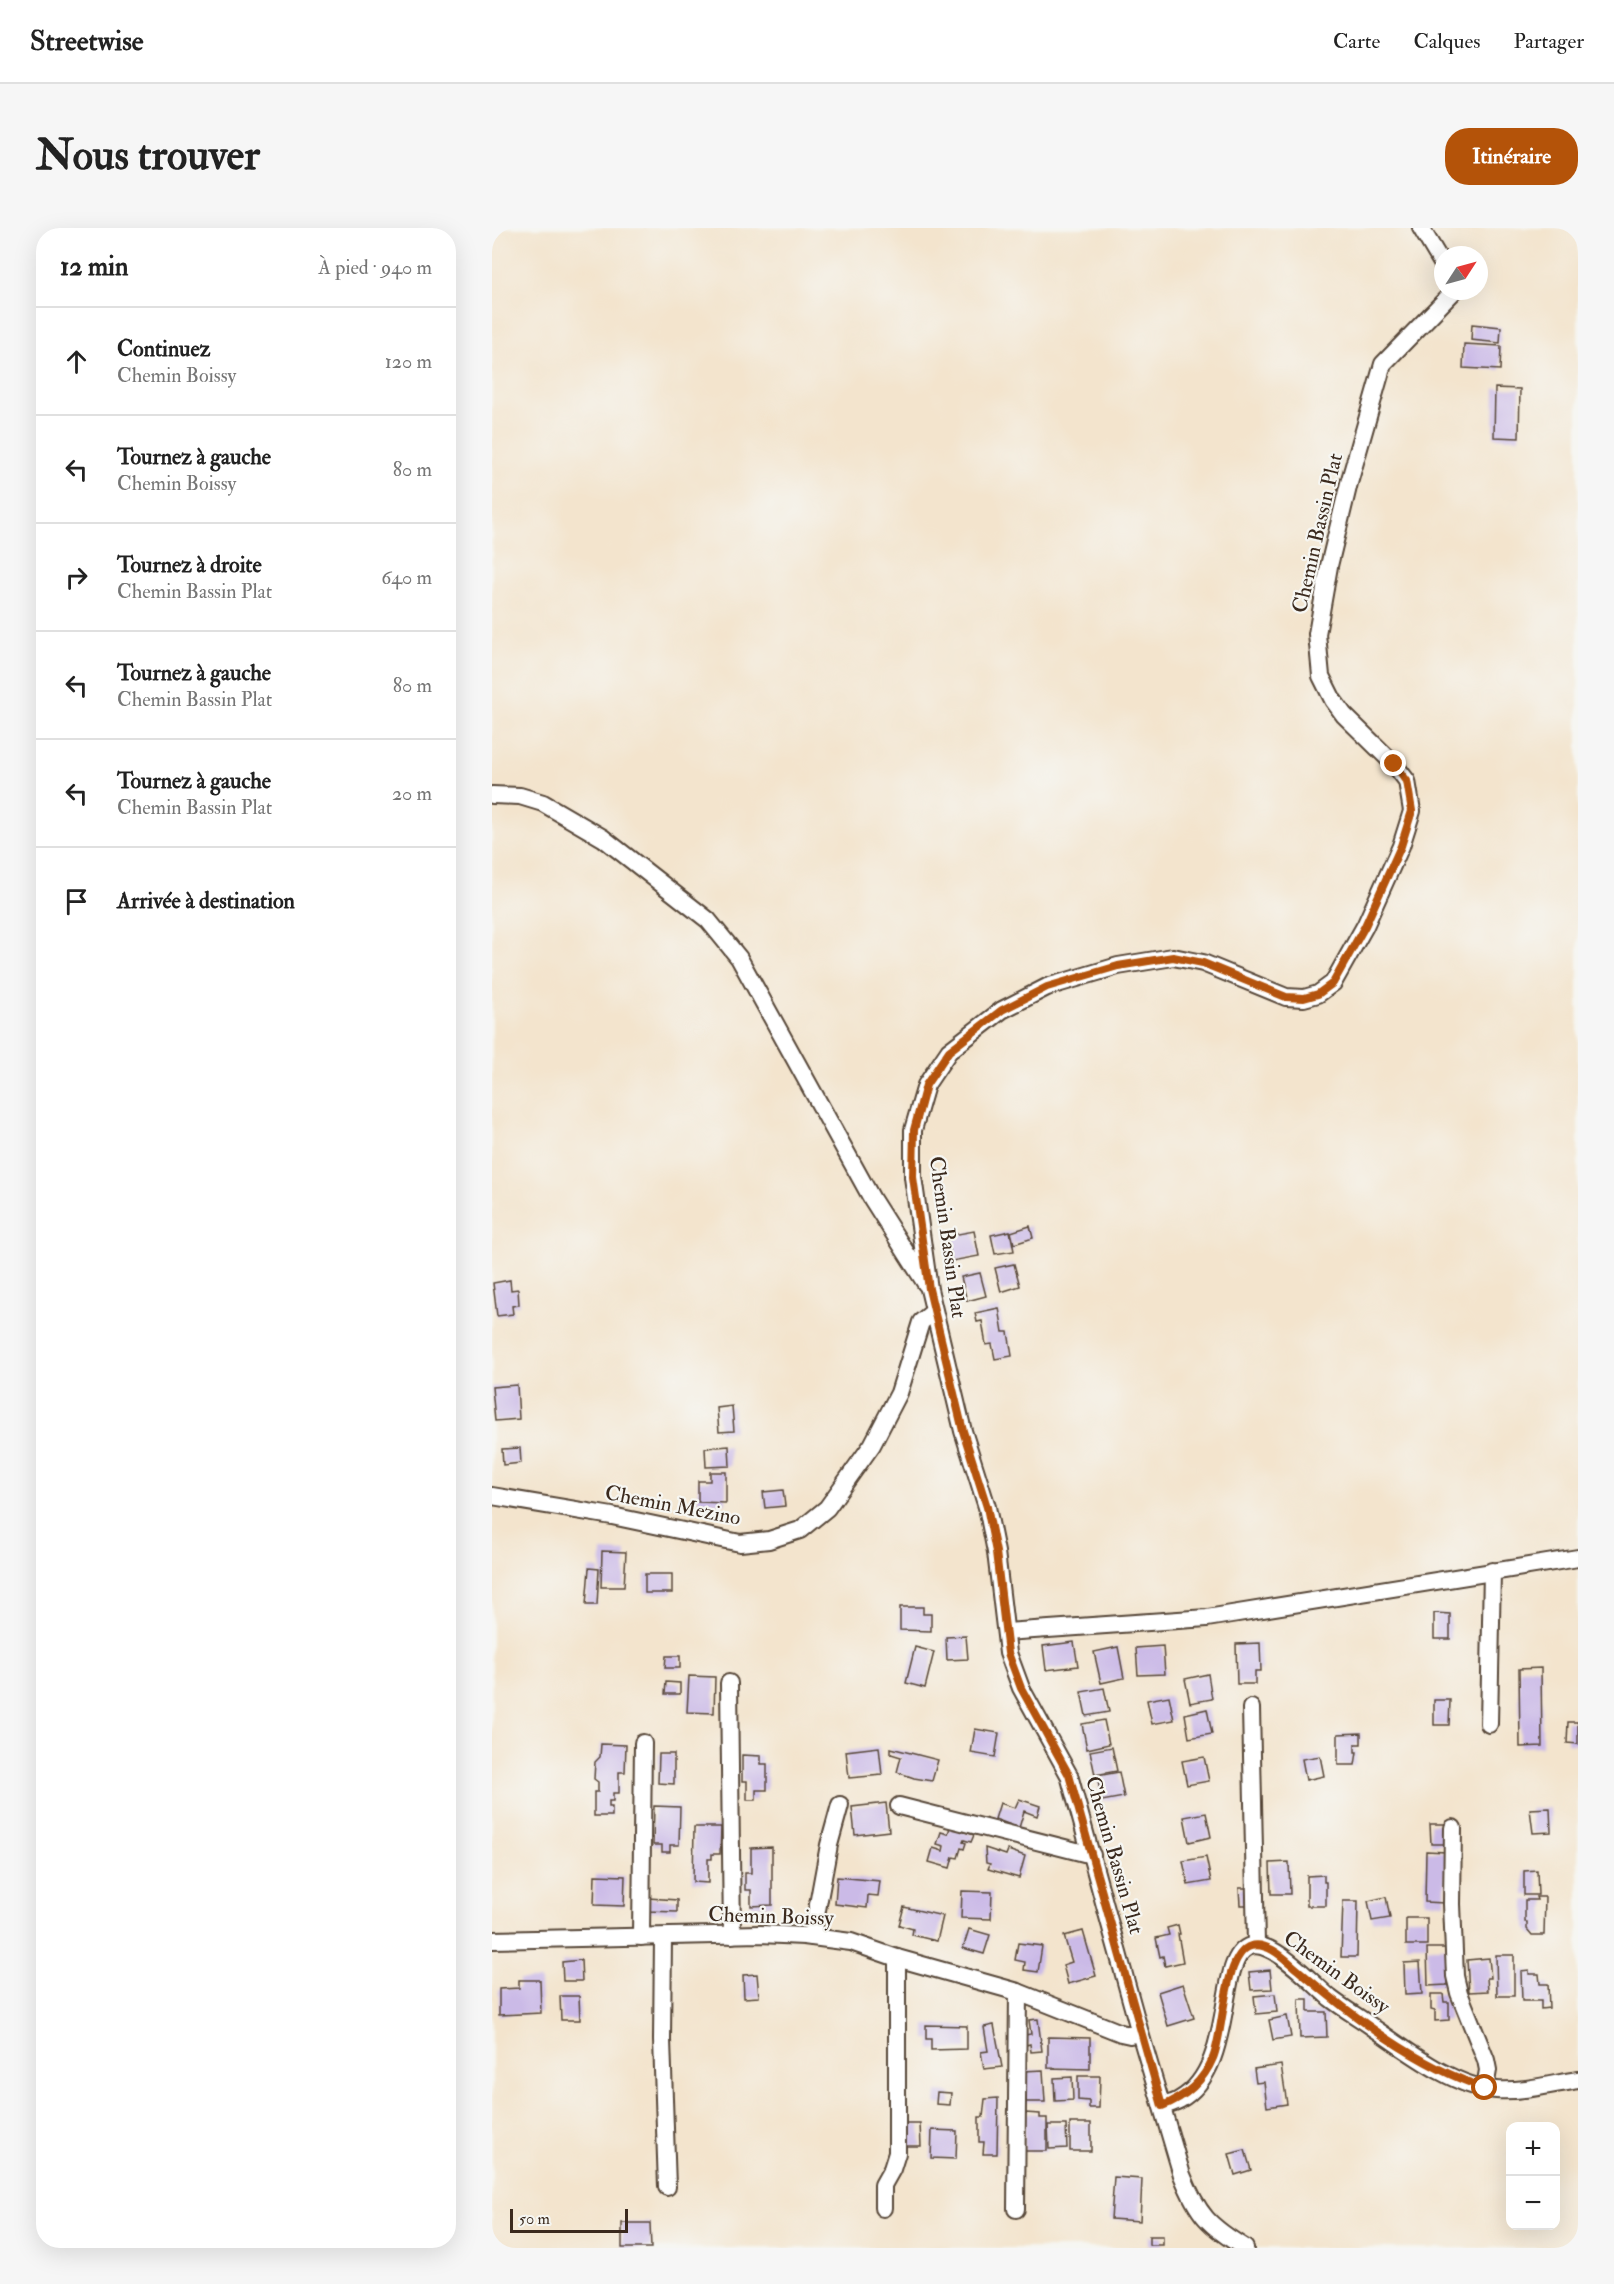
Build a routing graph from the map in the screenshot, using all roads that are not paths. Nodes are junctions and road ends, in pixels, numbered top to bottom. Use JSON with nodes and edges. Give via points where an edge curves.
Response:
{"nodes":[{"id":1,"x":1421,"y":228,"type":"edge"},
{"id":2,"x":1434,"y":250,"type":"edge"},
{"id":3,"x":1445,"y":300,"type":"edge"},
{"id":4,"x":492,"y":795,"type":"edge"},
{"id":5,"x":929,"y":1289,"type":"junction"},
{"id":6,"x":933,"y":1312,"type":"junction"},
{"id":7,"x":492,"y":1496,"type":"edge"},
{"id":8,"x":1578,"y":1558,"type":"edge"},
{"id":9,"x":1492,"y":1571,"type":"junction"},
{"id":10,"x":1006,"y":1632,"type":"junction"},
{"id":11,"x":729,"y":1683,"type":"dead end"},
{"id":12,"x":1251,"y":1708,"type":"dead end"},
{"id":13,"x":1489,"y":1724,"type":"dead end"},
{"id":14,"x":643,"y":1743,"type":"dead end"},
{"id":15,"x":840,"y":1805,"type":"dead end"},
{"id":16,"x":899,"y":1806,"type":"dead end"},
{"id":17,"x":1453,"y":1828,"type":"dead end"},
{"id":18,"x":1092,"y":1855,"type":"junction"},
{"id":19,"x":732,"y":1935,"type":"junction"},
{"id":20,"x":663,"y":1936,"type":"junction"},
{"id":21,"x":641,"y":1937,"type":"junction"},
{"id":22,"x":812,"y":1937,"type":"junction"},
{"id":23,"x":492,"y":1940,"type":"edge"},
{"id":24,"x":1256,"y":1944,"type":"junction"},
{"id":25,"x":897,"y":1958,"type":"junction"},
{"id":26,"x":1018,"y":1992,"type":"junction"},
{"id":27,"x":1140,"y":2033,"type":"junction"},
{"id":28,"x":1578,"y":2080,"type":"edge"},
{"id":29,"x":1485,"y":2088,"type":"junction"},
{"id":30,"x":1162,"y":2106,"type":"junction"},
{"id":31,"x":667,"y":2187,"type":"dead end"},
{"id":32,"x":883,"y":2208,"type":"dead end"},
{"id":33,"x":1016,"y":2209,"type":"dead end"},
{"id":34,"x":1245,"y":2248,"type":"edge"}],
"edges":[{"from":1,"to":2,"type":"street"},
{"from":3,"to":5,"type":"street","name":"Chemin Bassin Plat","via":[[1383,364],[1331,556],[1317,634],[1321,676],[1333,700],[1394,764],[1407,781],[1410,794],[1412,811],[1401,846],[1365,926],[1333,983],[1304,998],[1286,997],[1203,963],[1173,957],[1118,966],[1047,987],[1002,1010],[973,1031],[949,1051],[926,1085],[914,1130],[913,1177]]},
{"from":4,"to":5,"type":"street","via":[[520,796],[543,803],[603,838],[708,920],[740,958],[872,1199]]},
{"from":5,"to":6,"type":"street","name":"Chemin Bassin Plat"},
{"from":6,"to":7,"type":"street","name":"Chemin Mezino","via":[[921,1322],[899,1393],[872,1445],[827,1508],[800,1530],[769,1540],[740,1543]]},
{"from":6,"to":10,"type":"street","name":"Chemin Bassin Plat","via":[[987,1507]]},
{"from":8,"to":9,"type":"street"},
{"from":9,"to":10,"type":"street","via":[[1207,1618]]},
{"from":9,"to":13,"type":"street"},
{"from":10,"to":18,"type":"street","name":"Chemin Bassin Plat","via":[[1008,1653],[1021,1688],[1069,1775]]},
{"from":11,"to":19,"type":"street"},
{"from":12,"to":24,"type":"street"},
{"from":14,"to":21,"type":"street"},
{"from":15,"to":22,"type":"street"},
{"from":16,"to":18,"type":"street"},
{"from":17,"to":29,"type":"street","via":[[1455,1976],[1486,2060]]},
{"from":18,"to":27,"type":"street","name":"Chemin Bassin Plat"},
{"from":19,"to":20,"type":"street","name":"Chemin Boissy"},
{"from":19,"to":22,"type":"street","name":"Chemin Boissy"},
{"from":20,"to":21,"type":"street","name":"Chemin Boissy"},
{"from":20,"to":31,"type":"street"},
{"from":21,"to":23,"type":"street","name":"Chemin Boissy"},
{"from":22,"to":25,"type":"street","name":"Chemin Boissy","via":[[851,1942]]},
{"from":24,"to":29,"type":"street","name":"Chemin Boissy","via":[[1271,1949],[1331,1999],[1399,2045],[1445,2073]]},
{"from":24,"to":30,"type":"street","name":"Chemin Boissy","via":[[1242,1951],[1231,1973],[1220,2039],[1208,2069],[1180,2100]]},
{"from":25,"to":26,"type":"street","name":"Chemin Boissy"},
{"from":25,"to":32,"type":"street","via":[[897,2153],[883,2185]]},
{"from":26,"to":27,"type":"street","name":"Chemin Boissy","via":[[1121,2033]]},
{"from":26,"to":33,"type":"street"},
{"from":27,"to":30,"type":"street","name":"Chemin Bassin Plat"},
{"from":28,"to":29,"type":"street","name":"Chemin Boissy","via":[[1512,2090]]},
{"from":30,"to":34,"type":"street","name":"Chemin Bassin Plat","via":[[1182,2175],[1195,2204],[1209,2223]]}]}
